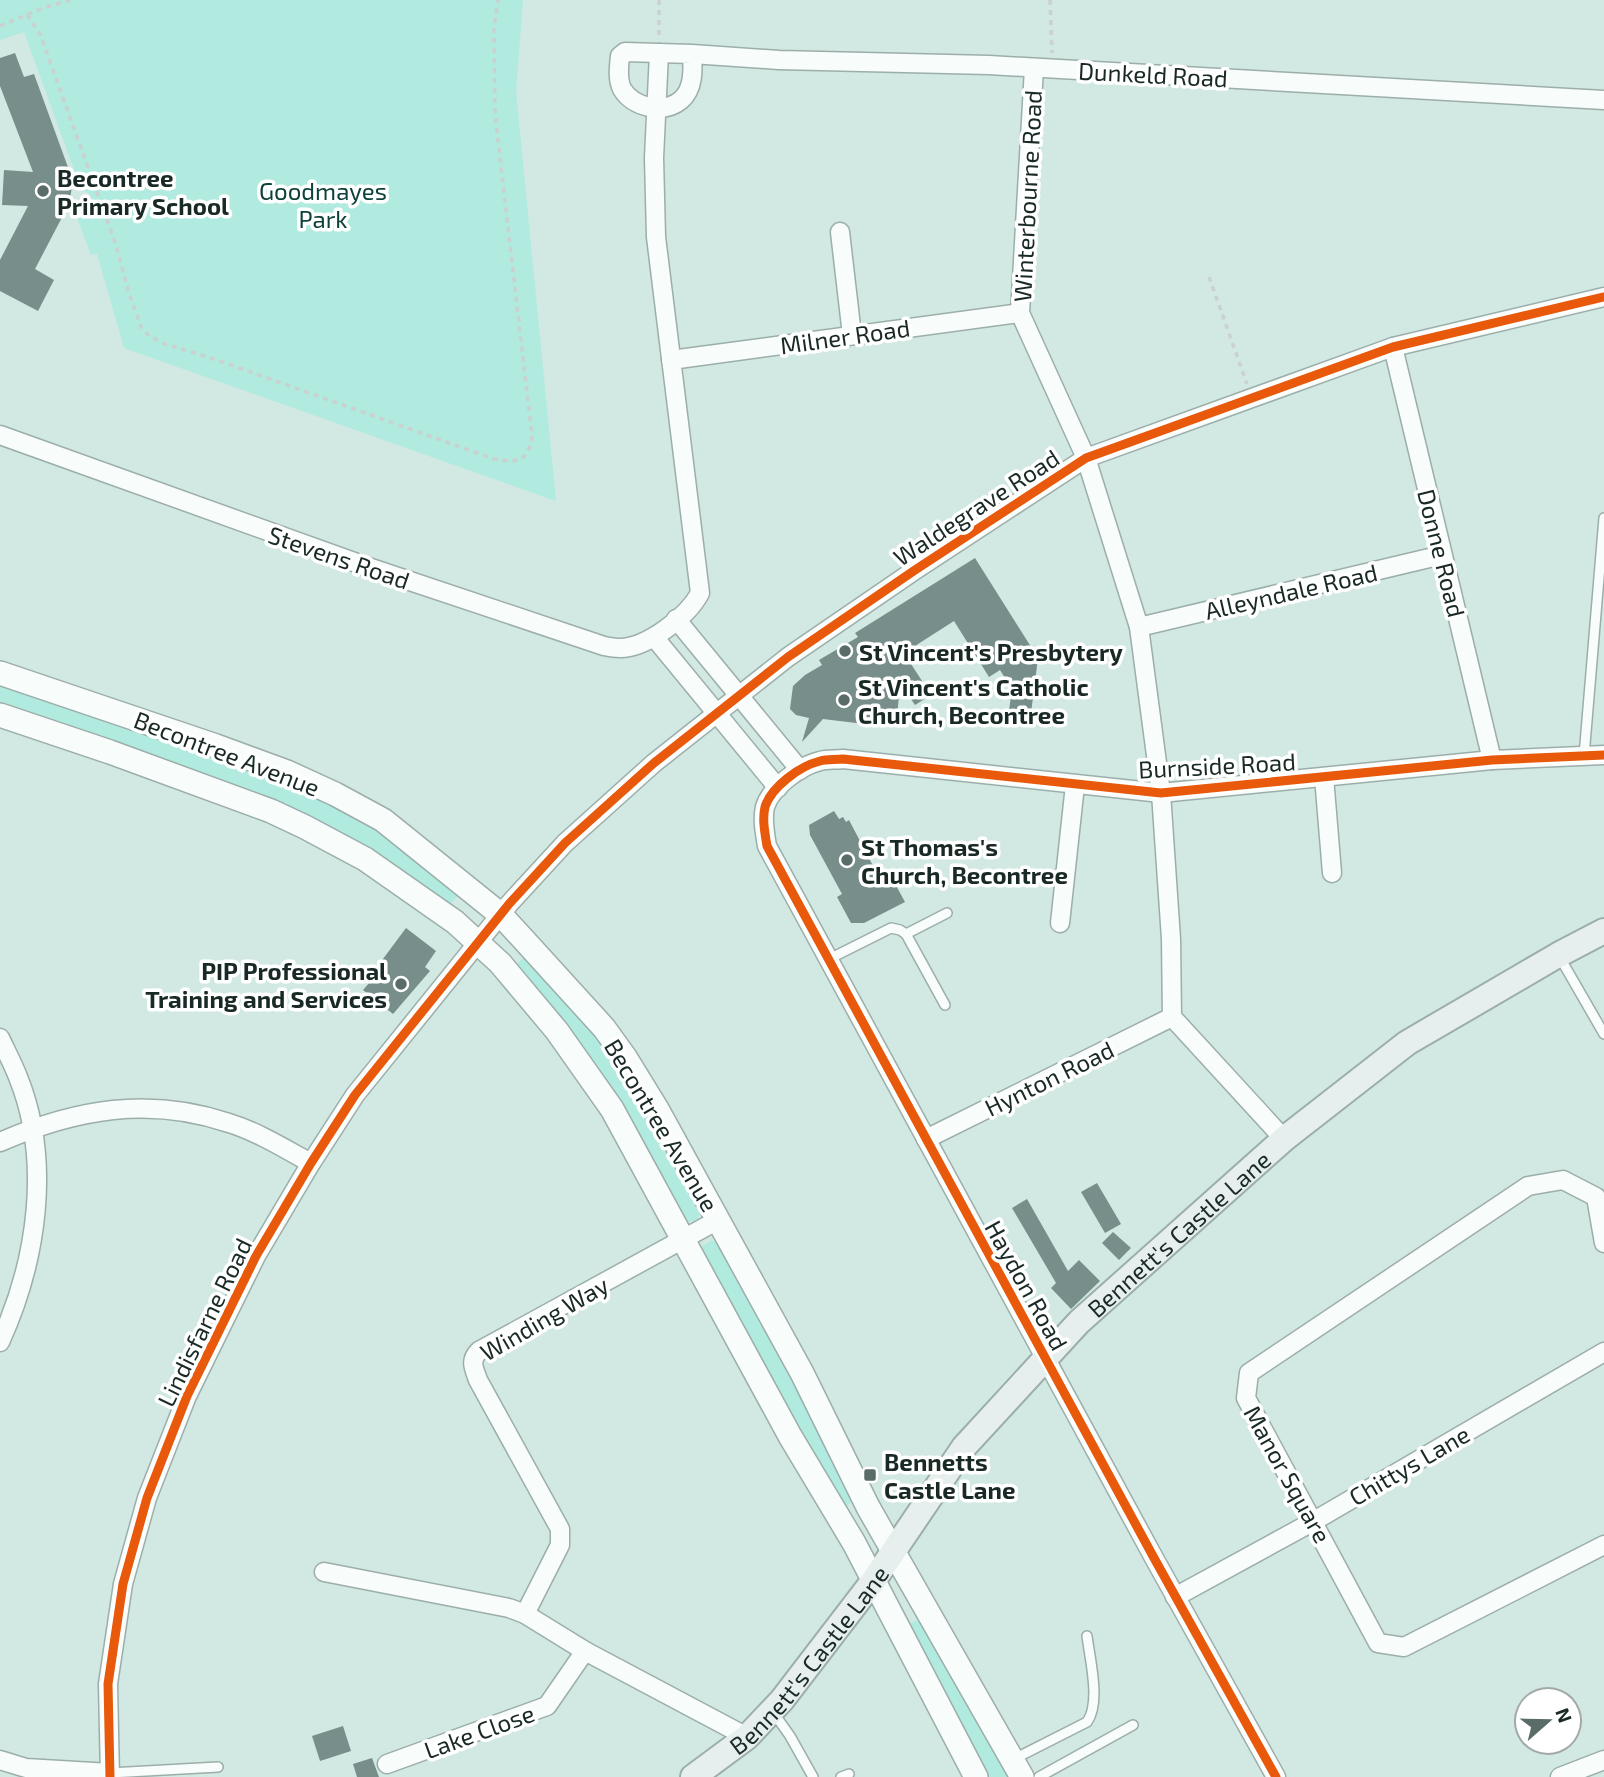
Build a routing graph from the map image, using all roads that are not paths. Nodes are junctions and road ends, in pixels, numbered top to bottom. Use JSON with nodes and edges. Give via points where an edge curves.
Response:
{"nodes":[{"id":1,"x":659,"y":53,"type":"junction"},
{"id":2,"x":692,"y":54,"type":"junction"},
{"id":3,"x":1043,"y":68,"type":"junction"},
{"id":4,"x":1604,"y":100,"type":"edge"},
{"id":5,"x":656,"y":108,"type":"junction"},
{"id":6,"x":840,"y":232,"type":"dead end"},
{"id":7,"x":1604,"y":297,"type":"edge"},
{"id":8,"x":1020,"y":313,"type":"junction"},
{"id":9,"x":852,"y":335,"type":"junction"},
{"id":10,"x":1392,"y":347,"type":"junction"},
{"id":11,"x":671,"y":360,"type":"junction"},
{"id":12,"x":0,"y":435,"type":"edge"},
{"id":13,"x":1086,"y":458,"type":"junction"},
{"id":14,"x":1604,"y":518,"type":"edge"},
{"id":15,"x":1442,"y":555,"type":"junction"},
{"id":16,"x":676,"y":619,"type":"junction"},
{"id":17,"x":1139,"y":627,"type":"junction"},
{"id":18,"x":654,"y":637,"type":"junction"},
{"id":19,"x":0,"y":673,"type":"edge"},
{"id":20,"x":739,"y":696,"type":"junction"},
{"id":21,"x":717,"y":713,"type":"junction"},
{"id":22,"x":0,"y":715,"type":"edge"},
{"id":23,"x":1604,"y":755,"type":"edge"},
{"id":24,"x":1584,"y":756,"type":"junction"},
{"id":25,"x":1492,"y":760,"type":"junction"},
{"id":26,"x":800,"y":770,"type":"junction"},
{"id":27,"x":1324,"y":777,"type":"junction"},
{"id":28,"x":1075,"y":785,"type":"junction"},
{"id":29,"x":778,"y":788,"type":"junction"},
{"id":30,"x":1161,"y":793,"type":"junction"},
{"id":31,"x":766,"y":805,"type":"joint"},
{"id":32,"x":1332,"y":873,"type":"dead end"},
{"id":33,"x":947,"y":913,"type":"dead end"},
{"id":34,"x":501,"y":915,"type":"junction"},
{"id":35,"x":1060,"y":923,"type":"dead end"},
{"id":36,"x":1604,"y":931,"type":"edge"},
{"id":37,"x":906,"y":934,"type":"junction"},
{"id":38,"x":478,"y":942,"type":"junction"},
{"id":39,"x":1558,"y":955,"type":"junction"},
{"id":40,"x":829,"y":959,"type":"junction"},
{"id":41,"x":945,"y":1004,"type":"dead end"},
{"id":42,"x":1172,"y":1017,"type":"junction"},
{"id":43,"x":1604,"y":1034,"type":"edge"},
{"id":44,"x":0,"y":1038,"type":"edge"},
{"id":45,"x":32,"y":1128,"type":"junction"},
{"id":46,"x":926,"y":1139,"type":"junction"},
{"id":47,"x":1284,"y":1139,"type":"junction"},
{"id":48,"x":0,"y":1142,"type":"edge"},
{"id":49,"x":311,"y":1163,"type":"junction"},
{"id":50,"x":718,"y":1220,"type":"junction"},
{"id":51,"x":684,"y":1240,"type":"junction"},
{"id":52,"x":1604,"y":1243,"type":"edge"},
{"id":53,"x":0,"y":1342,"type":"edge"},
{"id":54,"x":1604,"y":1352,"type":"edge"},
{"id":55,"x":1045,"y":1358,"type":"junction"},
{"id":56,"x":1314,"y":1521,"type":"junction"},
{"id":57,"x":1604,"y":1545,"type":"edge"},
{"id":58,"x":892,"y":1550,"type":"junction"},
{"id":59,"x":324,"y":1572,"type":"dead end"},
{"id":60,"x":874,"y":1580,"type":"junction"},
{"id":61,"x":1175,"y":1597,"type":"junction"},
{"id":62,"x":525,"y":1614,"type":"junction"},
{"id":63,"x":1087,"y":1636,"type":"dead end"},
{"id":64,"x":585,"y":1651,"type":"junction"},
{"id":65,"x":772,"y":1711,"type":"junction"},
{"id":66,"x":1133,"y":1725,"type":"dead end"},
{"id":67,"x":747,"y":1737,"type":"junction"},
{"id":68,"x":1604,"y":1759,"type":"edge"},
{"id":69,"x":0,"y":1760,"type":"edge"},
{"id":70,"x":218,"y":1767,"type":"dead end"},
{"id":71,"x":1017,"y":1768,"type":"edge"},
{"id":72,"x":389,"y":1770,"type":"edge"},
{"id":73,"x":110,"y":1775,"type":"edge"},
{"id":74,"x":693,"y":1777,"type":"edge"},
{"id":75,"x":813,"y":1777,"type":"edge"},
{"id":76,"x":976,"y":1777,"type":"edge"},
{"id":77,"x":1039,"y":1777,"type":"edge"},
{"id":78,"x":1276,"y":1777,"type":"edge"},
{"id":79,"x":1560,"y":1777,"type":"edge"}],
"edges":[{"from":1,"to":2,"type":"street","name":"Dunkeld Road"},
{"from":1,"to":5,"type":"street","name":"Stevens Road"},
{"from":1,"to":5,"type":"street","name":"Dunkeld Road","via":[[625,52],[618,68],[621,86],[631,100]]},
{"from":2,"to":3,"type":"street","name":"Dunkeld Road"},
{"from":2,"to":5,"type":"street","via":[[694,72],[689,88],[681,100]]},
{"from":3,"to":4,"type":"street","name":"Dunkeld Road"},
{"from":3,"to":8,"type":"street","name":"Winterbourne Road"},
{"from":5,"to":11,"type":"street","name":"Stevens Road","via":[[656,237]]},
{"from":6,"to":9,"type":"street"},
{"from":7,"to":10,"type":"street","name":"Waldegrave Road"},
{"from":8,"to":9,"type":"street","name":"Milner Road"},
{"from":8,"to":13,"type":"street","name":"Winterbourne Road"},
{"from":9,"to":11,"type":"street","name":"Milner Road"},
{"from":10,"to":13,"type":"street","name":"Waldegrave Road"},
{"from":10,"to":15,"type":"street","name":"Donne Road"},
{"from":11,"to":16,"type":"street","name":"Stevens Road","via":[[700,593]]},
{"from":12,"to":18,"type":"street","name":"Stevens Road","via":[[355,563],[604,646],[621,648]]},
{"from":13,"to":17,"type":"street","name":"Winterbourne Road"},
{"from":13,"to":20,"type":"street","name":"Waldegrave Road","via":[[788,657]]},
{"from":14,"to":24,"type":"lane"},
{"from":15,"to":17,"type":"street","name":"Alleyndale Road"},
{"from":15,"to":25,"type":"street","name":"Donne Road"},
{"from":16,"to":18,"type":"street","name":"Stevens Road"},
{"from":16,"to":20,"type":"street"},
{"from":17,"to":30,"type":"street","name":"Winterbourne Road"},
{"from":18,"to":21,"type":"street"},
{"from":19,"to":34,"type":"street","name":"Becontree Avenue","via":[[216,746],[335,794],[383,820]]},
{"from":20,"to":21,"type":"street","name":"Waldegrave Road"},
{"from":20,"to":26,"type":"street"},
{"from":21,"to":29,"type":"street"},
{"from":21,"to":34,"type":"street","name":"Waldegrave Road","via":[[565,843]]},
{"from":22,"to":38,"type":"street","name":"Becontree Avenue","via":[[305,827],[365,859]]},
{"from":23,"to":24,"type":"street","name":"Burnside Road"},
{"from":24,"to":25,"type":"street","name":"Burnside Road"},
{"from":25,"to":27,"type":"street","name":"Burnside Road"},
{"from":26,"to":28,"type":"street","name":"Burnside Road","via":[[820,761],[842,759]]},
{"from":26,"to":29,"type":"street","name":"Burnside Road"},
{"from":27,"to":30,"type":"street","name":"Burnside Road"},
{"from":27,"to":32,"type":"street"},
{"from":28,"to":30,"type":"street","name":"Burnside Road"},
{"from":28,"to":35,"type":"street"},
{"from":29,"to":31,"type":"street","name":"Burnside Road"},
{"from":30,"to":42,"type":"street","name":"Winterbourne Road"},
{"from":31,"to":40,"type":"street","name":"Haydon Road","via":[[767,846]]},
{"from":33,"to":37,"type":"lane"},
{"from":34,"to":38,"type":"street","name":"Waldegrave Road"},
{"from":34,"to":50,"type":"street","name":"Becontree Avenue","via":[[587,1007],[625,1057]]},
{"from":36,"to":39,"type":"main road","name":"Bennett's Castle Lane"},
{"from":37,"to":40,"type":"lane","via":[[891,928]]},
{"from":37,"to":41,"type":"lane"},
{"from":38,"to":49,"type":"street","name":"Lindisfarne Road","via":[[355,1095]]},
{"from":38,"to":51,"type":"street","name":"Becontree Avenue","via":[[557,1031],[612,1109]]},
{"from":39,"to":43,"type":"lane"},
{"from":39,"to":47,"type":"main road","name":"Bennett's Castle Lane","via":[[1407,1043]]},
{"from":40,"to":46,"type":"street","name":"Haydon Road"},
{"from":42,"to":46,"type":"street","name":"Hynton Road"},
{"from":42,"to":47,"type":"street"},
{"from":44,"to":45,"type":"street","via":[[19,1078]]},
{"from":45,"to":48,"type":"street"},
{"from":45,"to":49,"type":"street","via":[[83,1113],[124,1108],[178,1112],[230,1123]]},
{"from":45,"to":53,"type":"street","via":[[37,1171],[32,1244]]},
{"from":46,"to":55,"type":"street","name":"Haydon Road"},
{"from":47,"to":55,"type":"main road","name":"Bennett's Castle Lane","via":[[1079,1322]]},
{"from":49,"to":73,"type":"street","name":"Lindisfarne Road","via":[[256,1256],[187,1396],[147,1498],[123,1584],[108,1684]]},
{"from":50,"to":51,"type":"street","name":"Winding Way"},
{"from":50,"to":58,"type":"street","name":"Becontree Avenue"},
{"from":51,"to":60,"type":"street","name":"Becontree Avenue"},
{"from":51,"to":62,"type":"street","name":"Winding Way","via":[[474,1356],[478,1380],[560,1529],[560,1545]]},
{"from":52,"to":56,"type":"street","name":"Manor Square","via":[[1596,1197],[1563,1180],[1528,1186],[1249,1373],[1246,1398]]},
{"from":54,"to":56,"type":"street","name":"Chittys Lane"},
{"from":55,"to":58,"type":"main road","name":"Bennett's Castle Lane","via":[[964,1447]]},
{"from":55,"to":61,"type":"street","name":"Haydon Road"},
{"from":56,"to":57,"type":"street","name":"Manor Square","via":[[1378,1643],[1404,1647]]},
{"from":56,"to":61,"type":"street","name":"Chittys Lane"},
{"from":58,"to":60,"type":"main road","name":"Bennett's Castle Lane"},
{"from":58,"to":71,"type":"street","name":"Becontree Avenue"},
{"from":59,"to":62,"type":"street"},
{"from":60,"to":65,"type":"main road","name":"Bennett's Castle Lane"},
{"from":60,"to":76,"type":"street","name":"Becontree Avenue"},
{"from":61,"to":78,"type":"street","name":"Haydon Road"},
{"from":62,"to":64,"type":"street"},
{"from":63,"to":71,"type":"lane","via":[[1092,1715]]},
{"from":64,"to":67,"type":"street"},
{"from":64,"to":72,"type":"street","name":"Lake Close","via":[[547,1706]]},
{"from":65,"to":67,"type":"main road","name":"Bennett's Castle Lane"},
{"from":65,"to":75,"type":"lane"},
{"from":66,"to":77,"type":"lane"},
{"from":67,"to":74,"type":"main road","name":"Bennett's Castle Lane"},
{"from":68,"to":79,"type":"street"},
{"from":69,"to":73,"type":"street","via":[[26,1768]]},
{"from":70,"to":73,"type":"lane"}]}
